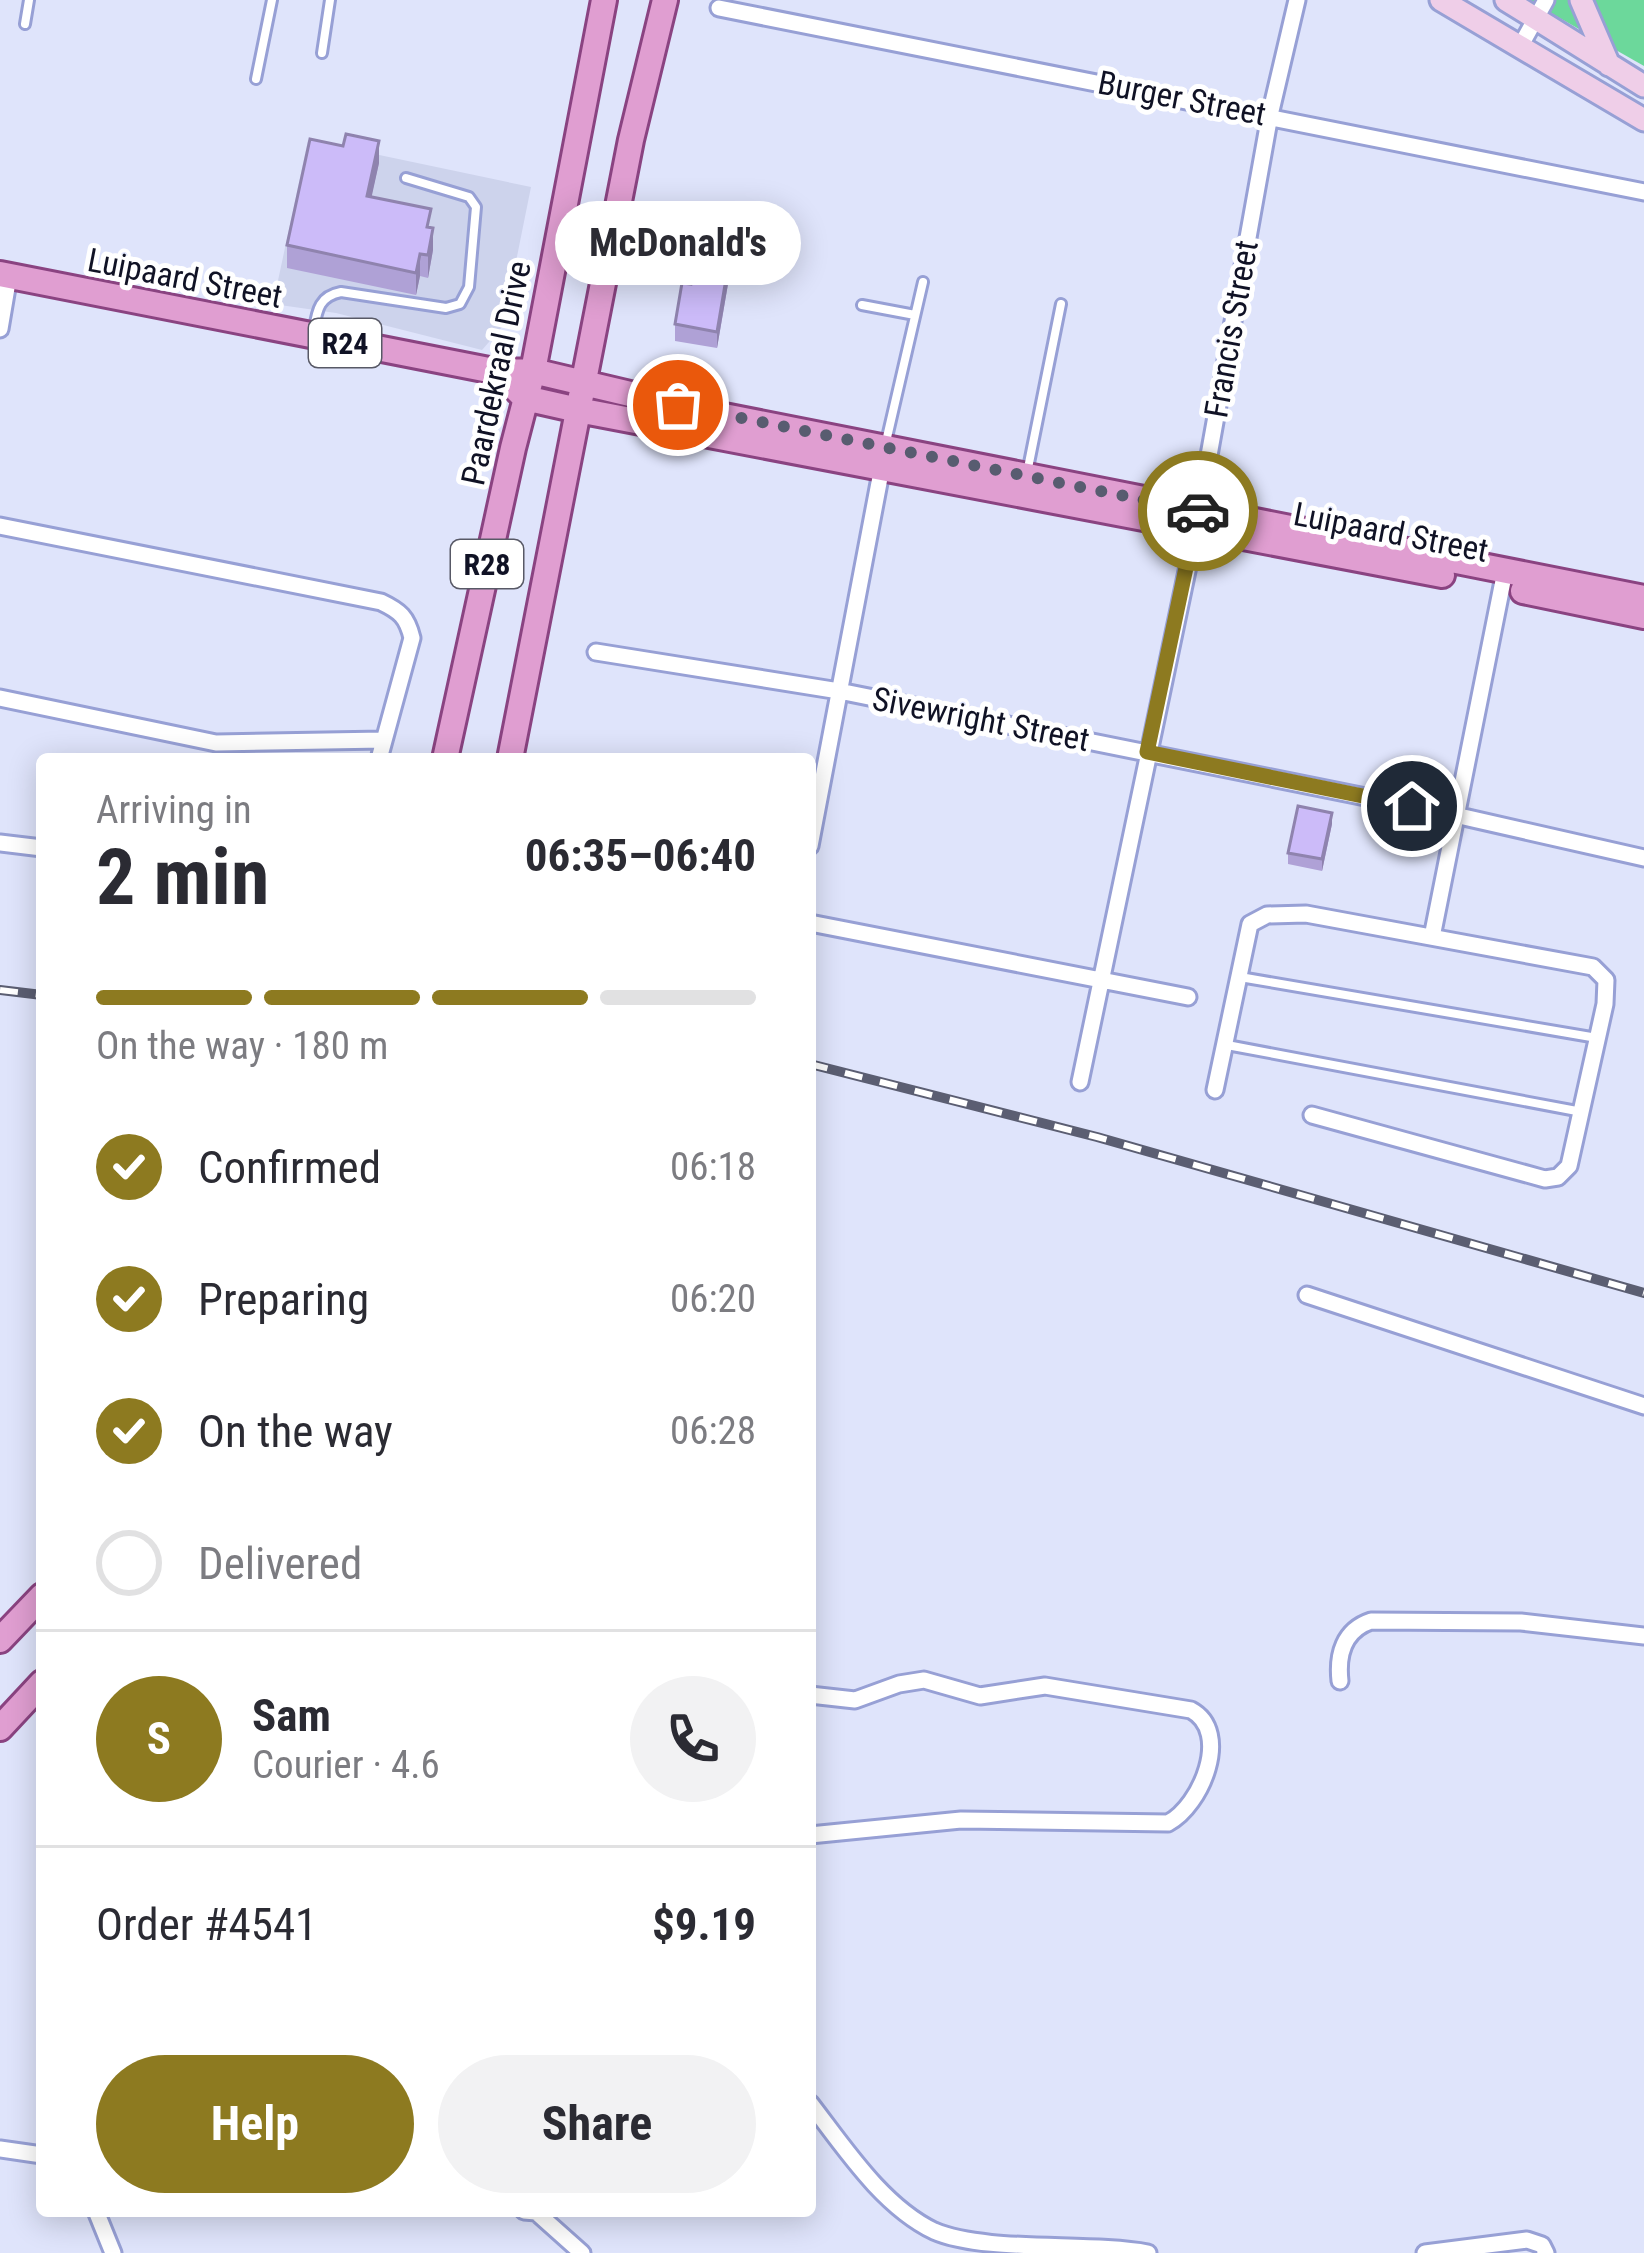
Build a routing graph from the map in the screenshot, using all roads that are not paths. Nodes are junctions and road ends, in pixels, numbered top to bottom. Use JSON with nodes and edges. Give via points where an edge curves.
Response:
{"nodes":[{"id":1,"x":29,"y":0,"type":"edge"},
{"id":2,"x":272,"y":0,"type":"edge"},
{"id":3,"x":330,"y":0,"type":"edge"},
{"id":4,"x":604,"y":0,"type":"edge"},
{"id":5,"x":665,"y":0,"type":"edge"},
{"id":6,"x":1297,"y":0,"type":"edge"},
{"id":7,"x":1441,"y":0,"type":"edge"},
{"id":8,"x":1506,"y":0,"type":"edge"},
{"id":9,"x":1580,"y":0,"type":"edge"},
{"id":10,"x":719,"y":8,"type":"dead end"},
{"id":11,"x":1541,"y":9,"type":"edge"},
{"id":12,"x":25,"y":24,"type":"dead end"},
{"id":13,"x":1521,"y":45,"type":"junction"},
{"id":14,"x":322,"y":53,"type":"dead end"},
{"id":15,"x":1609,"y":66,"type":"junction"},
{"id":16,"x":256,"y":79,"type":"dead end"},
{"id":17,"x":1644,"y":86,"type":"edge"},
{"id":18,"x":1270,"y":115,"type":"junction"},
{"id":19,"x":1644,"y":120,"type":"edge"},
{"id":20,"x":406,"y":178,"type":"dead end"},
{"id":21,"x":1644,"y":193,"type":"edge"},
{"id":22,"x":5,"y":275,"type":"edge"},
{"id":23,"x":923,"y":282,"type":"dead end"},
{"id":24,"x":862,"y":304,"type":"dead end"},
{"id":25,"x":1061,"y":304,"type":"dead end"},
{"id":26,"x":915,"y":315,"type":"junction"},
{"id":27,"x":0,"y":329,"type":"edge"},
{"id":28,"x":313,"y":336,"type":"junction"},
{"id":29,"x":533,"y":371,"type":"junction"},
{"id":30,"x":500,"y":373,"type":"junction"},
{"id":31,"x":584,"y":382,"type":"junction"},
{"id":32,"x":525,"y":398,"type":"junction"},
{"id":33,"x":578,"y":410,"type":"junction"},
{"id":34,"x":717,"y":425,"type":"junction"},
{"id":35,"x":883,"y":457,"type":"junction"},
{"id":36,"x":1026,"y":476,"type":"junction"},
{"id":37,"x":1197,"y":519,"type":"junction"},
{"id":38,"x":0,"y":526,"type":"edge"},
{"id":39,"x":1504,"y":579,"type":"junction"},
{"id":40,"x":1644,"y":598,"type":"edge"},
{"id":41,"x":1644,"y":616,"type":"edge"},
{"id":42,"x":596,"y":652,"type":"dead end"},
{"id":43,"x":839,"y":691,"type":"junction"},
{"id":44,"x":0,"y":698,"type":"edge"},
{"id":45,"x":383,"y":740,"type":"junction"},
{"id":46,"x":1147,"y":752,"type":"junction"},
{"id":47,"x":380,"y":753,"type":"edge"},
{"id":48,"x":446,"y":753,"type":"edge"},
{"id":49,"x":511,"y":753,"type":"edge"},
{"id":50,"x":816,"y":808,"type":"edge"},
{"id":51,"x":1455,"y":815,"type":"junction"},
{"id":52,"x":0,"y":843,"type":"edge"},
{"id":53,"x":36,"y":847,"type":"edge"},
{"id":54,"x":1644,"y":858,"type":"edge"},
{"id":55,"x":816,"y":924,"type":"edge"},
{"id":56,"x":1432,"y":938,"type":"junction"},
{"id":57,"x":1239,"y":976,"type":"junction"},
{"id":58,"x":1102,"y":983,"type":"junction"},
{"id":59,"x":1187,"y":997,"type":"dead end"},
{"id":60,"x":1598,"y":1038,"type":"junction"},
{"id":61,"x":1225,"y":1045,"type":"junction"},
{"id":62,"x":1080,"y":1082,"type":"dead end"},
{"id":63,"x":1216,"y":1090,"type":"dead end"},
{"id":64,"x":1582,"y":1112,"type":"junction"},
{"id":65,"x":1312,"y":1115,"type":"dead end"},
{"id":66,"x":1307,"y":1295,"type":"dead end"},
{"id":67,"x":1644,"y":1406,"type":"edge"},
{"id":68,"x":36,"y":1602,"type":"edge"},
{"id":69,"x":1644,"y":1636,"type":"edge"},
{"id":70,"x":0,"y":1640,"type":"edge"},
{"id":71,"x":1340,"y":1681,"type":"dead end"},
{"id":72,"x":36,"y":1689,"type":"edge"},
{"id":73,"x":816,"y":1696,"type":"edge"},
{"id":74,"x":0,"y":1728,"type":"edge"},
{"id":75,"x":816,"y":1834,"type":"edge"},
{"id":76,"x":816,"y":2110,"type":"edge"},
{"id":77,"x":0,"y":2149,"type":"edge"},
{"id":78,"x":36,"y":2154,"type":"edge"},
{"id":79,"x":98,"y":2217,"type":"edge"},
{"id":80,"x":542,"y":2217,"type":"edge"},
{"id":81,"x":113,"y":2253,"type":"edge"},
{"id":82,"x":582,"y":2253,"type":"edge"},
{"id":83,"x":1148,"y":2253,"type":"edge"},
{"id":84,"x":1425,"y":2253,"type":"edge"},
{"id":85,"x":1546,"y":2253,"type":"edge"}],
"edges":[{"from":1,"to":12,"type":"lane"},
{"from":2,"to":16,"type":"lane"},
{"from":3,"to":14,"type":"lane"},
{"from":4,"to":29,"type":"main road","name":"Paardekraal Drive","number":"R28"},
{"from":5,"to":31,"type":"main road","number":"R28"},
{"from":6,"to":18,"type":"street","name":"Francis Street"},
{"from":7,"to":13,"type":"main road"},
{"from":8,"to":11,"type":"main road"},
{"from":9,"to":15,"type":"main road"},
{"from":10,"to":18,"type":"street","name":"Burger Street"},
{"from":11,"to":13,"type":"street"},
{"from":11,"to":15,"type":"main road"},
{"from":13,"to":19,"type":"main road"},
{"from":15,"to":17,"type":"main road"},
{"from":18,"to":21,"type":"street","name":"Burger Street"},
{"from":18,"to":37,"type":"street","name":"Francis Street"},
{"from":20,"to":28,"type":"lane","via":[[469,197],[476,207],[460,304],[328,294]]},
{"from":22,"to":27,"type":"street"},
{"from":22,"to":28,"type":"main road","name":"Luipaard Street","number":"R24"},
{"from":23,"to":26,"type":"lane"},
{"from":24,"to":26,"type":"lane"},
{"from":25,"to":36,"type":"lane"},
{"from":26,"to":35,"type":"lane"},
{"from":28,"to":30,"type":"main road","name":"Luipaard Street","number":"R24"},
{"from":29,"to":30,"type":"main road","name":"Luipaard Street","number":"R24"},
{"from":29,"to":31,"type":"main road","name":"Luipaard Street","number":"R24"},
{"from":29,"to":32,"type":"main road","name":"Paardekraal Drive","number":"R28"},
{"from":30,"to":32,"type":"main road"},
{"from":31,"to":33,"type":"main road","number":"R28"},
{"from":31,"to":34,"type":"main road","name":"Luipaard Street","number":"R24"},
{"from":32,"to":33,"type":"main road","name":"Luipaard Street","number":"R24"},
{"from":32,"to":48,"type":"main road","name":"Paardekraal Drive","number":"R28"},
{"from":33,"to":34,"type":"main road","name":"Luipaard Street","number":"R24"},
{"from":33,"to":49,"type":"main road","number":"R28"},
{"from":34,"to":35,"type":"main road","name":"Luipaard Street","number":"R24"},
{"from":35,"to":36,"type":"main road","name":"Luipaard Street","number":"R24"},
{"from":35,"to":37,"type":"main road","name":"Luipaard Street","number":"R24"},
{"from":35,"to":43,"type":"street"},
{"from":36,"to":37,"type":"main road","name":"Luipaard Street","number":"R24"},
{"from":37,"to":39,"type":"main road","name":"Luipaard Street","number":"R24"},
{"from":37,"to":46,"type":"street","name":"Francis Street"},
{"from":38,"to":45,"type":"street","via":[[399,610],[412,638]]},
{"from":39,"to":40,"type":"main road","name":"Luipaard Street","number":"R24"},
{"from":39,"to":41,"type":"main road","name":"Luipaard Street","number":"R24"},
{"from":39,"to":51,"type":"street"},
{"from":42,"to":43,"type":"street","name":"Sivewright Street"},
{"from":43,"to":46,"type":"street","name":"Sivewright Street"},
{"from":43,"to":50,"type":"street"},
{"from":44,"to":45,"type":"street","via":[[216,743]]},
{"from":45,"to":47,"type":"street"},
{"from":46,"to":51,"type":"street","name":"Sivewright Street"},
{"from":46,"to":58,"type":"street","name":"Francis Street"},
{"from":51,"to":54,"type":"street","name":"Sivewright Street"},
{"from":51,"to":56,"type":"street"},
{"from":52,"to":53,"type":"street"},
{"from":55,"to":58,"type":"street"},
{"from":56,"to":57,"type":"street","via":[[1306,914],[1268,915],[1250,924]]},
{"from":56,"to":60,"type":"street","via":[[1593,967],[1606,980]]},
{"from":57,"to":60,"type":"lane"},
{"from":57,"to":61,"type":"street"},
{"from":58,"to":59,"type":"street"},
{"from":58,"to":62,"type":"street","name":"Francis Street"},
{"from":60,"to":64,"type":"street"},
{"from":61,"to":63,"type":"street"},
{"from":61,"to":64,"type":"lane"},
{"from":64,"to":65,"type":"street","via":[[1569,1166],[1545,1179]]},
{"from":66,"to":67,"type":"street"},
{"from":68,"to":70,"type":"main road"},
{"from":69,"to":71,"type":"street","via":[[1521,1622],[1371,1621],[1346,1640]]},
{"from":72,"to":74,"type":"main road"},
{"from":73,"to":75,"type":"street","via":[[855,1700],[914,1680],[980,1696],[1045,1686],[1191,1710],[1204,1720],[1210,1742],[1198,1790],[1168,1823],[961,1820]]},
{"from":76,"to":83,"type":"street","via":[[866,2173],[933,2230]]},
{"from":77,"to":78,"type":"street"},
{"from":79,"to":81,"type":"street"},
{"from":80,"to":82,"type":"street"},
{"from":84,"to":85,"type":"street","via":[[1527,2240]]}]}
